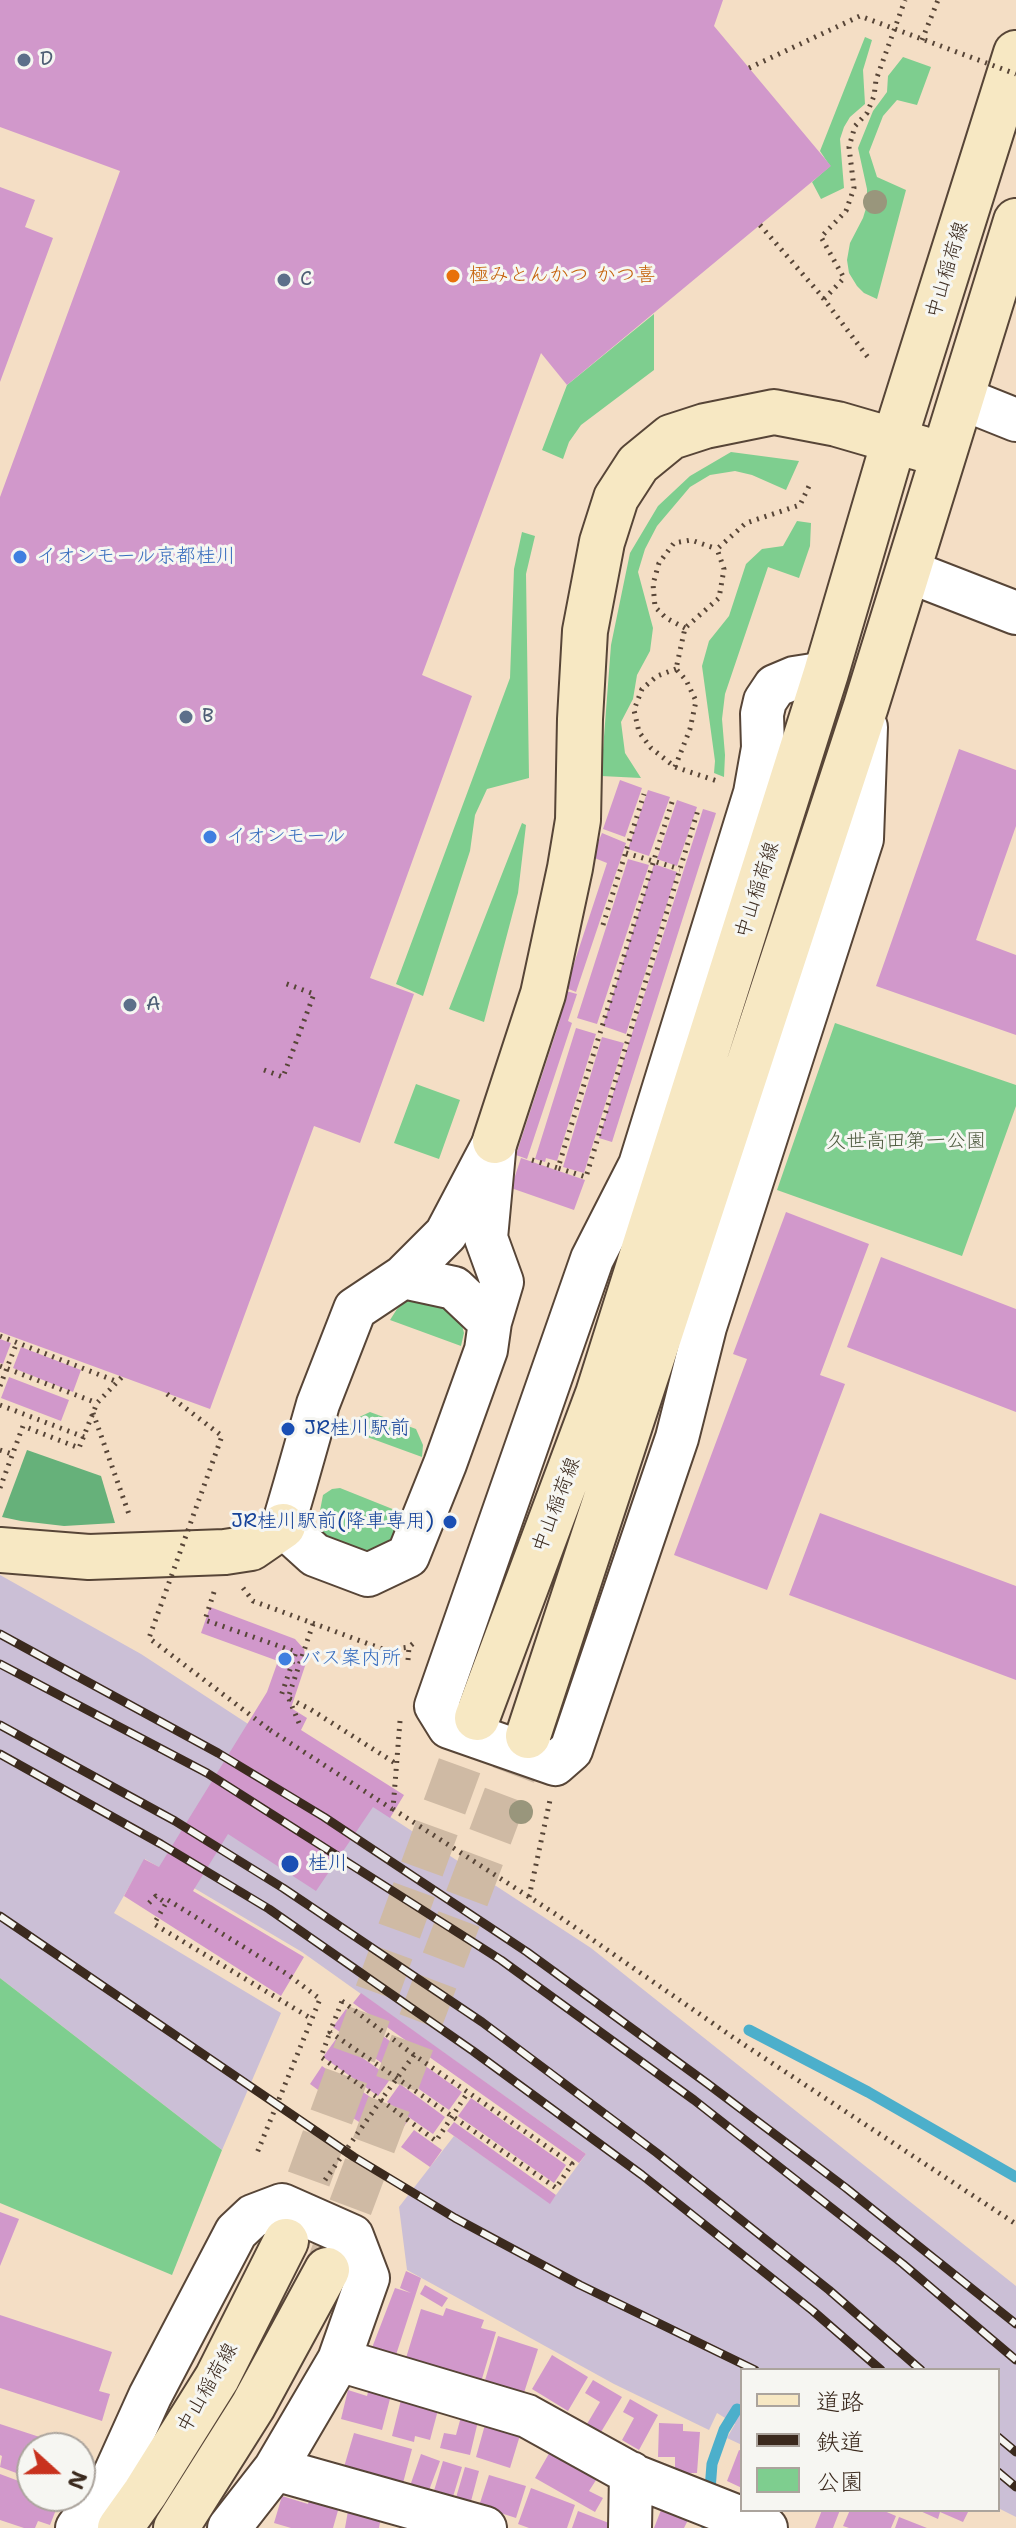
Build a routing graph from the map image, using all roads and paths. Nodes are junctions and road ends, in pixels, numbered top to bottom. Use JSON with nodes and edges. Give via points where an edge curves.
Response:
{"nodes":[{"id":1,"x":905,"y":0,"type":"edge"},
{"id":2,"x":938,"y":0,"type":"edge"},
{"id":3,"x":922,"y":40,"type":"junction"},
{"id":4,"x":1016,"y":53,"type":"edge"},
{"id":5,"x":749,"y":68,"type":"dead end"},
{"id":6,"x":1016,"y":74,"type":"edge"},
{"id":7,"x":1016,"y":221,"type":"edge"},
{"id":8,"x":760,"y":225,"type":"dead end"},
{"id":9,"x":824,"y":299,"type":"junction"},
{"id":10,"x":870,"y":360,"type":"dead end"},
{"id":11,"x":961,"y":398,"type":"junction"},
{"id":12,"x":1016,"y":420,"type":"edge"},
{"id":13,"x":894,"y":441,"type":"junction"},
{"id":14,"x":944,"y":455,"type":"junction"},
{"id":15,"x":810,"y":484,"type":"dead end"},
{"id":16,"x":717,"y":549,"type":"junction"},
{"id":17,"x":908,"y":571,"type":"junction"},
{"id":18,"x":1016,"y":613,"type":"edge"},
{"id":19,"x":685,"y":628,"type":"junction"},
{"id":20,"x":676,"y":669,"type":"junction"},
{"id":21,"x":826,"y":673,"type":"junction"},
{"id":22,"x":866,"y":706,"type":"junction"},
{"id":23,"x":672,"y":802,"type":"dead end"},
{"id":24,"x":698,"y":810,"type":"dead end"},
{"id":25,"x":626,"y":853,"type":"dead end"},
{"id":26,"x":654,"y":861,"type":"junction"},
{"id":27,"x":680,"y":869,"type":"junction"},
{"id":28,"x":284,"y":983,"type":"dead end"},
{"id":29,"x":264,"y":1070,"type":"dead end"},
{"id":30,"x":495,"y":1141,"type":"junction"},
{"id":31,"x":403,"y":1277,"type":"junction"},
{"id":32,"x":490,"y":1322,"type":"junction"},
{"id":33,"x":0,"y":1336,"type":"edge"},
{"id":34,"x":17,"y":1342,"type":"junction"},
{"id":35,"x":3,"y":1367,"type":"edge"},
{"id":36,"x":0,"y":1386,"type":"edge"},
{"id":37,"x":167,"y":1394,"type":"dead end"},
{"id":38,"x":97,"y":1403,"type":"junction"},
{"id":39,"x":0,"y":1405,"type":"edge"},
{"id":40,"x":93,"y":1412,"type":"junction"},
{"id":41,"x":84,"y":1437,"type":"junction"},
{"id":42,"x":0,"y":1450,"type":"edge"},
{"id":43,"x":12,"y":1454,"type":"junction"},
{"id":44,"x":0,"y":1488,"type":"edge"},
{"id":45,"x":133,"y":1526,"type":"dead end"},
{"id":46,"x":283,"y":1526,"type":"junction"},
{"id":47,"x":0,"y":1550,"type":"edge"},
{"id":48,"x":234,"y":1577,"type":"dead end"},
{"id":49,"x":218,"y":1578,"type":"dead end"},
{"id":50,"x":313,"y":1624,"type":"junction"},
{"id":51,"x":409,"y":1647,"type":"dead end"},
{"id":52,"x":288,"y":1698,"type":"junction"},
{"id":53,"x":280,"y":1699,"type":"dead end"},
{"id":54,"x":477,"y":1718,"type":"tunnel mouth"},
{"id":55,"x":299,"y":1723,"type":"dead end"},
{"id":56,"x":528,"y":1736,"type":"tunnel mouth"},
{"id":57,"x":396,"y":1764,"type":"dead end"},
{"id":58,"x":552,"y":1791,"type":"dead end"},
{"id":59,"x":393,"y":1809,"type":"dead end"},
{"id":60,"x":529,"y":1897,"type":"dead end"},
{"id":61,"x":168,"y":1900,"type":"dead end"},
{"id":62,"x":149,"y":1903,"type":"dead end"},
{"id":63,"x":557,"y":1915,"type":"dead end"},
{"id":64,"x":312,"y":2019,"type":"junction"},
{"id":65,"x":330,"y":2032,"type":"junction"},
{"id":66,"x":414,"y":2055,"type":"junction"},
{"id":67,"x":397,"y":2078,"type":"junction"},
{"id":68,"x":468,"y":2092,"type":"junction"},
{"id":69,"x":381,"y":2100,"type":"junction"},
{"id":70,"x":452,"y":2117,"type":"junction"},
{"id":71,"x":257,"y":2153,"type":"dead end"},
{"id":72,"x":325,"y":2180,"type":"dead end"},
{"id":73,"x":1016,"y":2224,"type":"edge"},
{"id":74,"x":286,"y":2241,"type":"tunnel mouth"},
{"id":75,"x":327,"y":2270,"type":"tunnel mouth"},
{"id":76,"x":339,"y":2360,"type":"junction"},
{"id":77,"x":275,"y":2469,"type":"junction"},
{"id":78,"x":631,"y":2473,"type":"junction"},
{"id":79,"x":77,"y":2528,"type":"edge"},
{"id":80,"x":120,"y":2528,"type":"edge"},
{"id":81,"x":176,"y":2528,"type":"edge"},
{"id":82,"x":229,"y":2528,"type":"edge"},
{"id":83,"x":485,"y":2528,"type":"edge"},
{"id":84,"x":630,"y":2528,"type":"edge"},
{"id":85,"x":766,"y":2528,"type":"edge"}],
"edges":[{"from":1,"to":9,"type":"path","via":[[874,96],[849,147],[854,188],[846,211],[821,237],[844,278]]},
{"from":2,"to":3,"type":"path"},
{"from":3,"to":5,"type":"path","bridge":true,"via":[[860,16]]},
{"from":3,"to":6,"type":"path","bridge":true},
{"from":4,"to":13,"type":"main road","name":"中山稲荷線"},
{"from":7,"to":11,"type":"main road"},
{"from":8,"to":9,"type":"path"},
{"from":9,"to":10,"type":"path"},
{"from":11,"to":12,"type":"street"},
{"from":11,"to":14,"type":"main road"},
{"from":13,"to":14,"type":"main road"},
{"from":13,"to":21,"type":"main road","name":"中山稲荷線"},
{"from":13,"to":30,"type":"main road","via":[[774,412],[705,426],[671,437],[638,464],[616,498],[585,631],[578,820],[570,868],[543,994]]},
{"from":14,"to":17,"type":"main road"},
{"from":15,"to":16,"type":"path","via":[[800,505],[746,523]]},
{"from":16,"to":19,"type":"path","via":[[724,569],[719,598]]},
{"from":16,"to":19,"type":"path","via":[[691,540],[674,543],[659,563],[653,584],[655,607]]},
{"from":17,"to":18,"type":"street"},
{"from":17,"to":22,"type":"main road"},
{"from":19,"to":20,"type":"path"},
{"from":20,"to":20,"type":"path","via":[[642,689],[634,710],[639,732],[675,767],[696,701]]},
{"from":21,"to":22,"type":"street","via":[[775,686],[765,701],[755,793],[640,1165],[592,1259],[436,1706],[449,1727],[555,1764],[571,1750],[677,1438],[705,1327],[862,839]]},
{"from":21,"to":54,"type":"main road","name":"中山稲荷線","via":[[598,1394]]},
{"from":22,"to":56,"type":"main road"},
{"from":23,"to":26,"type":"path"},
{"from":24,"to":27,"type":"path"},
{"from":25,"to":26,"type":"path"},
{"from":26,"to":27,"type":"path"},
{"from":26,"to":27,"type":"path","via":[[558,1168],[586,1177]]},
{"from":28,"to":29,"type":"path","via":[[314,994],[283,1077]]},
{"from":30,"to":31,"type":"street","via":[[446,1234]]},
{"from":30,"to":32,"type":"street","via":[[486,1238],[502,1282]]},
{"from":31,"to":32,"type":"street","via":[[454,1288]]},
{"from":31,"to":46,"type":"street","via":[[355,1309],[318,1404]]},
{"from":32,"to":46,"type":"street","via":[[486,1350],[408,1556],[368,1575],[315,1555]]},
{"from":33,"to":34,"type":"path"},
{"from":34,"to":35,"type":"path"},
{"from":34,"to":38,"type":"path","via":[[120,1380]]},
{"from":35,"to":36,"type":"path"},
{"from":35,"to":38,"type":"path"},
{"from":37,"to":59,"type":"path","bridge":true,"via":[[222,1436],[149,1638],[270,1730]]},
{"from":38,"to":40,"type":"path"},
{"from":39,"to":41,"type":"path"},
{"from":40,"to":41,"type":"path"},
{"from":40,"to":45,"type":"path"},
{"from":41,"to":43,"type":"path","via":[[79,1448],[23,1426]]},
{"from":42,"to":43,"type":"path"},
{"from":43,"to":44,"type":"path"},
{"from":46,"to":47,"type":"main road","via":[[251,1548],[225,1552],[89,1557]]},
{"from":48,"to":50,"type":"path","via":[[253,1601]]},
{"from":49,"to":53,"type":"path","via":[[205,1620],[296,1652]]},
{"from":50,"to":51,"type":"path","via":[[385,1650]]},
{"from":50,"to":52,"type":"path"},
{"from":52,"to":55,"type":"path"},
{"from":52,"to":57,"type":"path"},
{"from":58,"to":60,"type":"path"},
{"from":61,"to":64,"type":"path","via":[[320,1999]]},
{"from":62,"to":64,"type":"path","via":[[156,1896],[166,1903],[154,1924]]},
{"from":63,"to":73,"type":"path"},
{"from":64,"to":71,"type":"path"},
{"from":65,"to":66,"type":"path","via":[[342,2001]]},
{"from":65,"to":67,"type":"path"},
{"from":65,"to":69,"type":"path","via":[[321,2057]]},
{"from":66,"to":67,"type":"path"},
{"from":66,"to":68,"type":"path"},
{"from":67,"to":69,"type":"path"},
{"from":67,"to":70,"type":"path"},
{"from":68,"to":70,"type":"path"},
{"from":68,"to":70,"type":"path","via":[[572,2164],[556,2188]]},
{"from":69,"to":70,"type":"path","via":[[436,2141]]},
{"from":69,"to":72,"type":"path"},
{"from":74,"to":80,"type":"main road","name":"中山稲荷線","via":[[217,2378]]},
{"from":75,"to":81,"type":"main road","via":[[253,2406]]},
{"from":76,"to":77,"type":"street"},
{"from":76,"to":78,"type":"street","via":[[527,2416]]},
{"from":76,"to":79,"type":"street","via":[[368,2278],[352,2236],[282,2205],[253,2216],[236,2232],[112,2480]]},
{"from":77,"to":82,"type":"street"},
{"from":77,"to":83,"type":"street"},
{"from":78,"to":84,"type":"street"},
{"from":78,"to":85,"type":"street"}]}
